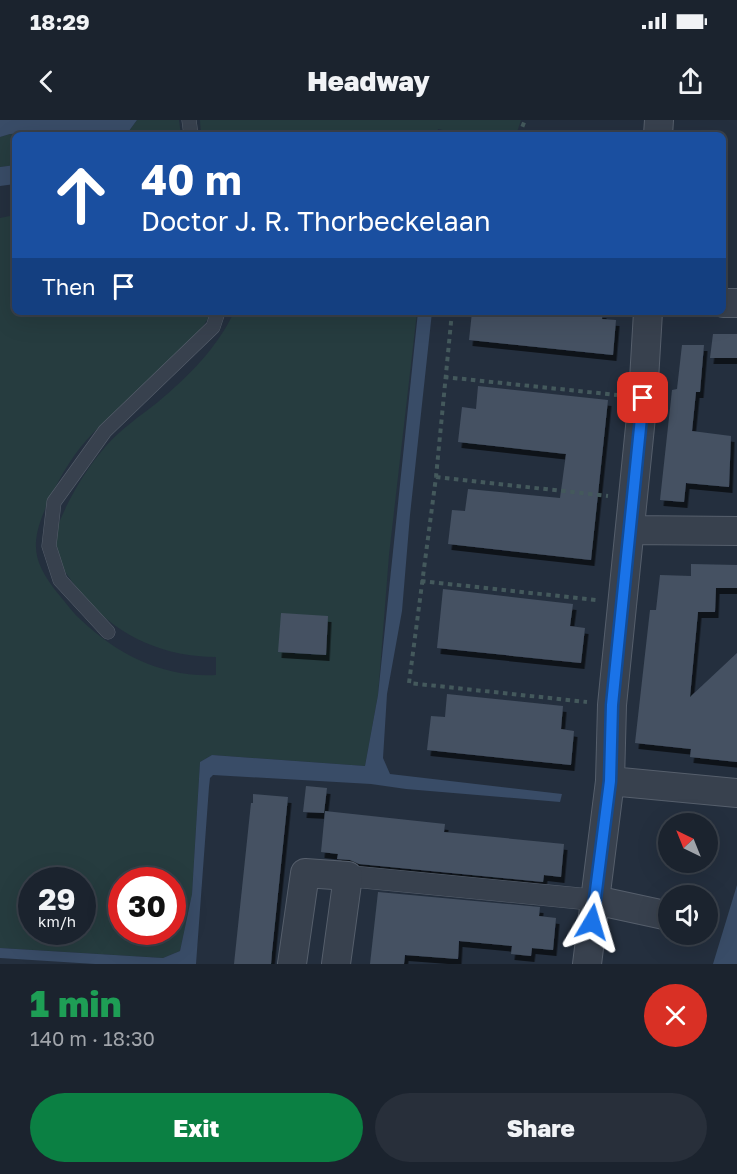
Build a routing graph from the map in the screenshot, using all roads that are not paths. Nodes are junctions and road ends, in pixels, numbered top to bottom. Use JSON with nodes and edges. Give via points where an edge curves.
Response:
{"nodes":[{"id":1,"x":217,"y":315,"type":"edge"},
{"id":2,"x":648,"y":315,"type":"edge"},
{"id":3,"x":630,"y":530,"type":"junction"},
{"id":4,"x":737,"y":531,"type":"edge"},
{"id":5,"x":108,"y":632,"type":"dead end"},
{"id":6,"x":610,"y":781,"type":"junction"},
{"id":7,"x":737,"y":792,"type":"edge"},
{"id":8,"x":348,"y":876,"type":"junction"},
{"id":9,"x":595,"y":900,"type":"junction"},
{"id":10,"x":658,"y":914,"type":"edge"},
{"id":11,"x":292,"y":964,"type":"edge"},
{"id":12,"x":336,"y":964,"type":"edge"},
{"id":13,"x":587,"y":964,"type":"edge"}],
"edges":[{"from":1,"to":5,"type":"lane","via":[[213,327],[105,431],[54,502],[49,546],[60,579]]},
{"from":2,"to":3,"type":"street"},
{"from":3,"to":4,"type":"street"},
{"from":3,"to":6,"type":"street","via":[[612,705]]},
{"from":6,"to":7,"type":"street"},
{"from":6,"to":9,"type":"street"},
{"from":8,"to":9,"type":"street"},
{"from":8,"to":11,"type":"street","via":[[305,873]]},
{"from":8,"to":12,"type":"street"},
{"from":9,"to":10,"type":"street"},
{"from":9,"to":13,"type":"street"}]}
